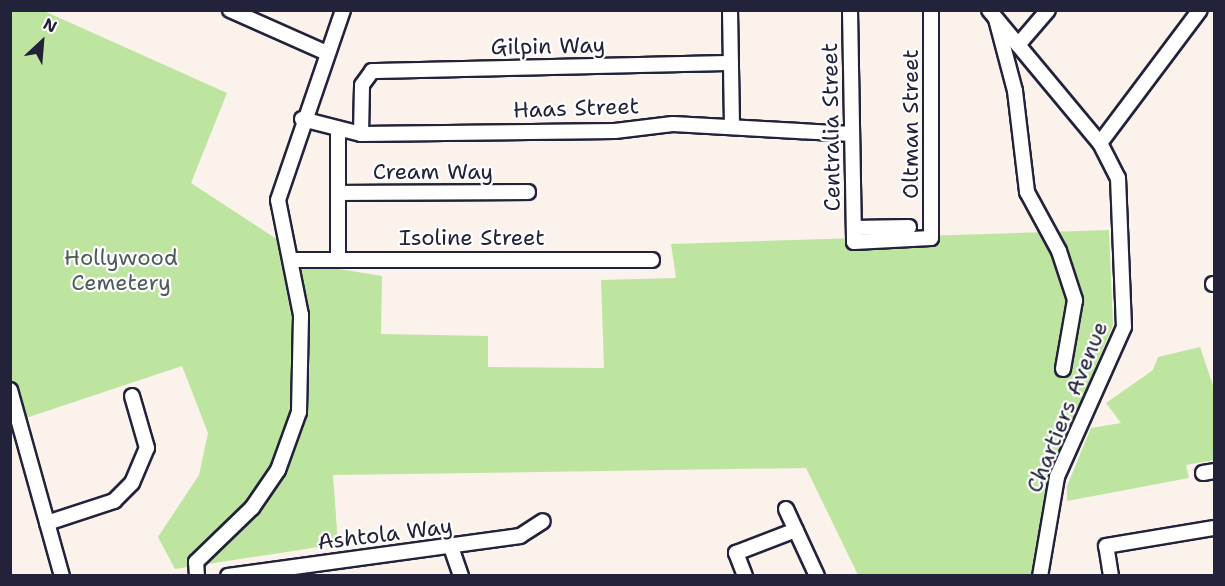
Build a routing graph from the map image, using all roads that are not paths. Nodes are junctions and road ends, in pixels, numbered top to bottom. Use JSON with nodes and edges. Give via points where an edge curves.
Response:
{"nodes":[{"id":1,"x":230,"y":10,"type":"edge"},
{"id":2,"x":343,"y":10,"type":"edge"},
{"id":3,"x":730,"y":10,"type":"edge"},
{"id":4,"x":850,"y":10,"type":"edge"},
{"id":5,"x":931,"y":10,"type":"edge"},
{"id":6,"x":1048,"y":10,"type":"edge"},
{"id":7,"x":1200,"y":10,"type":"edge"},
{"id":8,"x":993,"y":15,"type":"edge"},
{"id":9,"x":1018,"y":45,"type":"junction"},
{"id":10,"x":327,"y":53,"type":"junction"},
{"id":11,"x":731,"y":63,"type":"junction"},
{"id":12,"x":302,"y":119,"type":"junction"},
{"id":13,"x":732,"y":125,"type":"junction"},
{"id":14,"x":338,"y":132,"type":"junction"},
{"id":15,"x":361,"y":134,"type":"junction"},
{"id":16,"x":852,"y":134,"type":"junction"},
{"id":17,"x":1100,"y":143,"type":"junction"},
{"id":18,"x":528,"y":192,"type":"dead end"},
{"id":19,"x":339,"y":193,"type":"junction"},
{"id":20,"x":909,"y":227,"type":"dead end"},
{"id":21,"x":854,"y":235,"type":"junction"},
{"id":22,"x":338,"y":259,"type":"junction"},
{"id":23,"x":292,"y":260,"type":"junction"},
{"id":24,"x":652,"y":260,"type":"dead end"},
{"id":25,"x":1063,"y":369,"type":"dead end"},
{"id":26,"x":11,"y":390,"type":"edge"},
{"id":27,"x":132,"y":396,"type":"dead end"},
{"id":28,"x":786,"y":509,"type":"dead end"},
{"id":29,"x":543,"y":521,"type":"dead end"},
{"id":30,"x":46,"y":523,"type":"junction"},
{"id":31,"x":1215,"y":528,"type":"edge"},
{"id":32,"x":796,"y":530,"type":"junction"},
{"id":33,"x":451,"y":547,"type":"junction"},
{"id":34,"x":325,"y":569,"type":"edge"},
{"id":35,"x":62,"y":576,"type":"edge"},
{"id":36,"x":197,"y":576,"type":"edge"},
{"id":37,"x":228,"y":576,"type":"edge"},
{"id":38,"x":461,"y":576,"type":"edge"},
{"id":39,"x":745,"y":576,"type":"edge"},
{"id":40,"x":817,"y":576,"type":"edge"},
{"id":41,"x":1040,"y":576,"type":"edge"},
{"id":42,"x":1111,"y":576,"type":"edge"}],
"edges":[{"from":1,"to":10,"type":"street"},
{"from":2,"to":10,"type":"street"},
{"from":3,"to":11,"type":"street"},
{"from":4,"to":16,"type":"street","name":"Centralia Street"},
{"from":5,"to":21,"type":"street","name":"Oltman Street","via":[[932,238]]},
{"from":6,"to":9,"type":"street"},
{"from":7,"to":17,"type":"street"},
{"from":8,"to":9,"type":"street","name":"Chartiers Avenue"},
{"from":8,"to":25,"type":"street","via":[[1015,91],[1027,192],[1059,251],[1075,300]]},
{"from":9,"to":17,"type":"street","name":"Chartiers Avenue"},
{"from":10,"to":12,"type":"street"},
{"from":11,"to":13,"type":"street"},
{"from":11,"to":15,"type":"street","name":"Gilpin Way","via":[[367,74]]},
{"from":12,"to":14,"type":"street","name":"Haas Street"},
{"from":12,"to":23,"type":"street","via":[[278,200]]},
{"from":13,"to":15,"type":"street","name":"Haas Street"},
{"from":13,"to":16,"type":"street","name":"Haas Street"},
{"from":14,"to":15,"type":"street","name":"Haas Street"},
{"from":14,"to":19,"type":"street"},
{"from":16,"to":21,"type":"street","name":"Centralia Street"},
{"from":17,"to":41,"type":"street","name":"Chartiers Avenue","via":[[1118,178],[1124,327],[1057,477]]},
{"from":18,"to":19,"type":"street","name":"Cream Way"},
{"from":19,"to":22,"type":"street"},
{"from":20,"to":21,"type":"street"},
{"from":22,"to":23,"type":"street","name":"Isoline Street"},
{"from":22,"to":24,"type":"street","name":"Isoline Street"},
{"from":23,"to":36,"type":"street","via":[[301,315],[299,412],[278,470],[252,508],[196,562]]},
{"from":26,"to":30,"type":"street"},
{"from":27,"to":30,"type":"street","via":[[147,448],[132,483],[114,501]]},
{"from":28,"to":32,"type":"street"},
{"from":29,"to":33,"type":"street","name":"Ashtola Way","via":[[520,536]]},
{"from":30,"to":35,"type":"street"},
{"from":31,"to":42,"type":"street","via":[[1106,546]]},
{"from":32,"to":39,"type":"street","via":[[736,553]]},
{"from":32,"to":40,"type":"street"},
{"from":33,"to":34,"type":"street","name":"Ashtola Way"},
{"from":33,"to":38,"type":"street"},
{"from":34,"to":37,"type":"street","name":"Ashtola Way"}]}
